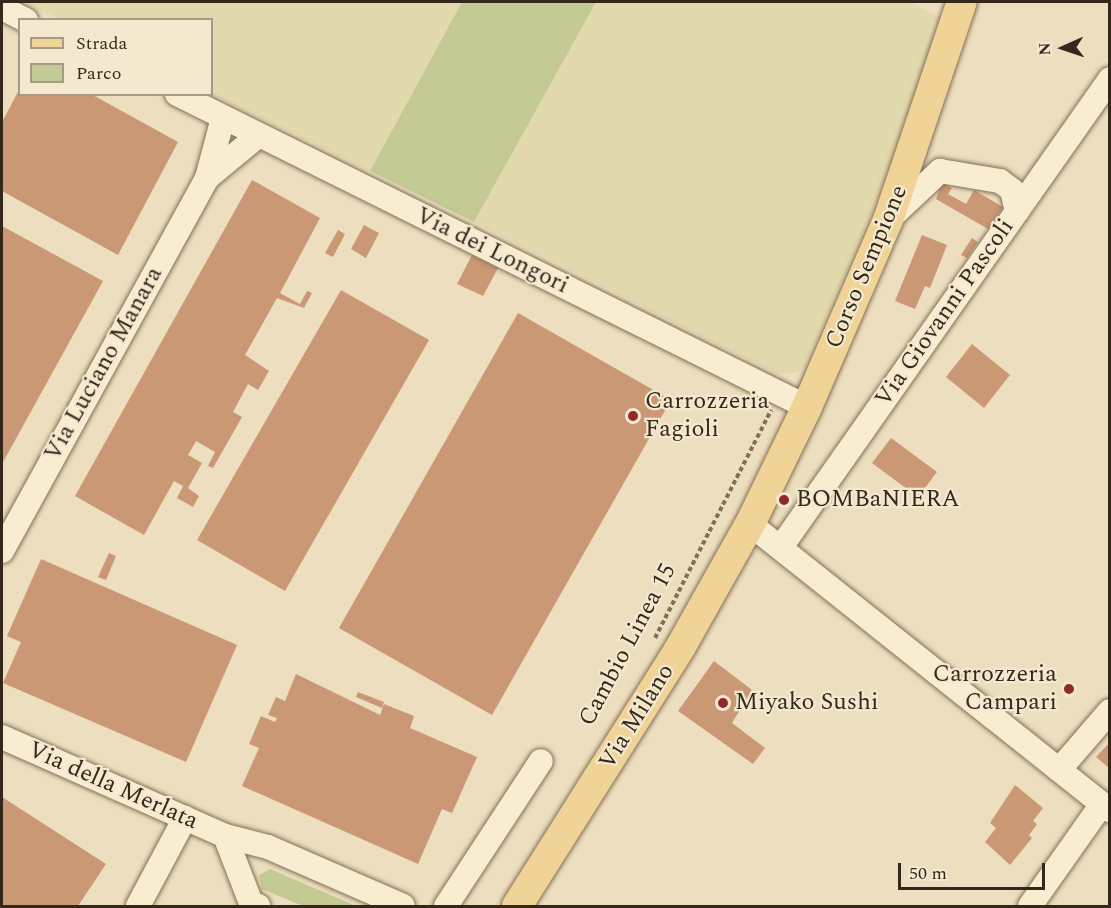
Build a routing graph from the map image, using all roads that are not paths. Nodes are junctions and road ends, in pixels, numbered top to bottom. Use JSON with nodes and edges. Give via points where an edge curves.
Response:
{"nodes":[{"id":1,"x":963,"y":2,"type":"edge"},
{"id":2,"x":2,"y":8,"type":"edge"},
{"id":3,"x":22,"y":18,"type":"edge"},
{"id":4,"x":1110,"y":79,"type":"edge"},
{"id":5,"x":181,"y":96,"type":"edge"},
{"id":6,"x":224,"y":117,"type":"junction"},
{"id":7,"x":259,"y":135,"type":"junction"},
{"id":8,"x":207,"y":178,"type":"junction"},
{"id":9,"x":1017,"y":211,"type":"junction"},
{"id":10,"x":888,"y":220,"type":"junction"},
{"id":11,"x":807,"y":407,"type":"junction"},
{"id":12,"x":750,"y":524,"type":"junction"},
{"id":13,"x":781,"y":547,"type":"junction"},
{"id":14,"x":2,"y":551,"type":"edge"},
{"id":15,"x":1110,"y":711,"type":"edge"},
{"id":16,"x":2,"y":737,"type":"edge"},
{"id":17,"x":541,"y":761,"type":"dead end"},
{"id":18,"x":1059,"y":770,"type":"junction"},
{"id":19,"x":1106,"y":807,"type":"edge"},
{"id":20,"x":185,"y":818,"type":"junction"},
{"id":21,"x":225,"y":836,"type":"junction"},
{"id":22,"x":138,"y":906,"type":"edge"},
{"id":23,"x":258,"y":906,"type":"edge"},
{"id":24,"x":403,"y":906,"type":"edge"},
{"id":25,"x":446,"y":906,"type":"edge"},
{"id":26,"x":517,"y":906,"type":"edge"},
{"id":27,"x":1030,"y":906,"type":"edge"}],
"edges":[{"from":1,"to":10,"type":"main road","name":"Corso Sempione"},
{"from":2,"to":3,"type":"street"},
{"from":4,"to":9,"type":"street","name":"Via Giovanni Pascoli"},
{"from":5,"to":6,"type":"street","name":"Via dei Longori"},
{"from":6,"to":7,"type":"street","name":"Via dei Longori"},
{"from":6,"to":8,"type":"street","name":"Via Luciano Manara"},
{"from":7,"to":8,"type":"street","name":"Via Luciano Manara"},
{"from":7,"to":11,"type":"street","name":"Via dei Longori"},
{"from":8,"to":14,"type":"street","name":"Via Luciano Manara"},
{"from":9,"to":10,"type":"street","via":[[1012,190],[1000,182],[940,171]]},
{"from":9,"to":13,"type":"street","name":"Via Giovanni Pascoli"},
{"from":10,"to":11,"type":"main road","name":"Corso Sempione"},
{"from":11,"to":12,"type":"main road","name":"Corso Sempione"},
{"from":12,"to":13,"type":"street"},
{"from":12,"to":26,"type":"main road","name":"Via Milano","via":[[674,657]]},
{"from":13,"to":18,"type":"street"},
{"from":15,"to":18,"type":"street"},
{"from":16,"to":20,"type":"street","name":"Via della Merlata"},
{"from":17,"to":25,"type":"street"},
{"from":18,"to":19,"type":"street"},
{"from":19,"to":27,"type":"street"},
{"from":20,"to":21,"type":"street","name":"Via della Merlata"},
{"from":20,"to":22,"type":"street"},
{"from":21,"to":23,"type":"street","name":"Via della Merlata","via":[[251,903]]},
{"from":21,"to":24,"type":"street","name":"Via della Merlata","via":[[268,847]]}]}
